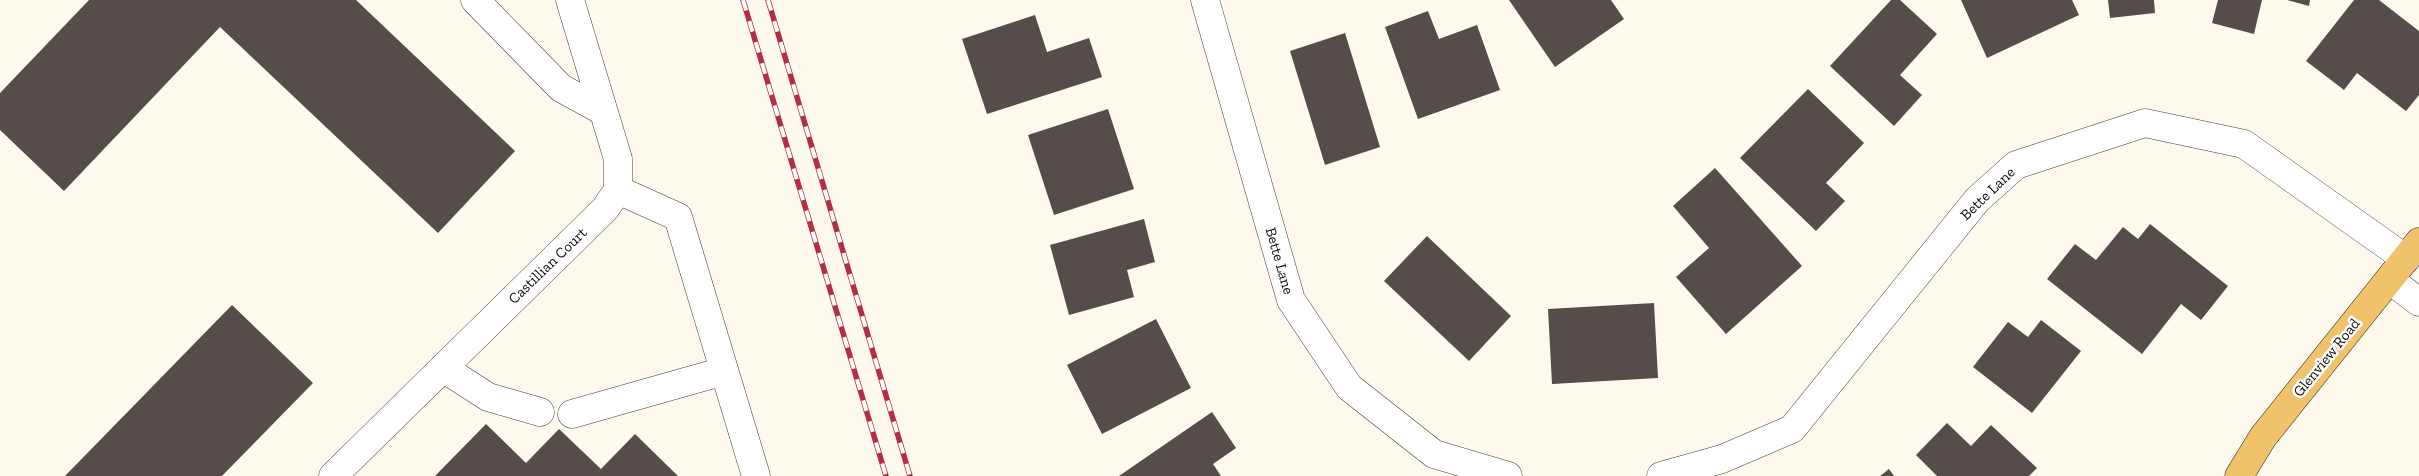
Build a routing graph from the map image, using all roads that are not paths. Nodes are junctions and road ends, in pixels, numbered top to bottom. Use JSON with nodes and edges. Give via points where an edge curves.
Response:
{"nodes":[{"id":1,"x":475,"y":0,"type":"edge"},
{"id":2,"x":570,"y":0,"type":"edge"},
{"id":3,"x":1205,"y":0,"type":"edge"},
{"id":4,"x":603,"y":111,"type":"junction"},
{"id":5,"x":618,"y":190,"type":"junction"},
{"id":6,"x":2405,"y":260,"type":"edge"},
{"id":7,"x":2419,"y":302,"type":"edge"},
{"id":8,"x":443,"y":368,"type":"junction"},
{"id":9,"x":724,"y":370,"type":"junction"},
{"id":10,"x":540,"y":412,"type":"dead end"},
{"id":11,"x":572,"y":414,"type":"dead end"},
{"id":12,"x":332,"y":476,"type":"edge"},
{"id":13,"x":756,"y":476,"type":"edge"},
{"id":14,"x":1508,"y":476,"type":"edge"},
{"id":15,"x":1661,"y":476,"type":"edge"},
{"id":16,"x":2239,"y":476,"type":"edge"}],
"edges":[{"from":1,"to":4,"type":"street","via":[[561,88]]},
{"from":2,"to":4,"type":"street"},
{"from":3,"to":14,"type":"street","name":"Bette Lane","via":[[1290,300],[1349,387],[1434,454]]},
{"from":4,"to":5,"type":"street","via":[[618,159]]},
{"from":5,"to":8,"type":"street","name":"Castillian Court","via":[[605,209]]},
{"from":5,"to":9,"type":"street","via":[[678,217]]},
{"from":6,"to":7,"type":"street","name":"Bette Lane"},
{"from":6,"to":15,"type":"street","name":"Bette Lane","via":[[2244,144],[2145,123],[2016,165],[1977,200],[1792,429],[1722,459]]},
{"from":6,"to":16,"type":"main road","name":"Glenview Road","via":[[2263,437]]},
{"from":8,"to":10,"type":"street","via":[[488,397]]},
{"from":8,"to":12,"type":"street","name":"Castillian Court"},
{"from":9,"to":11,"type":"street"},
{"from":9,"to":13,"type":"street"}]}
